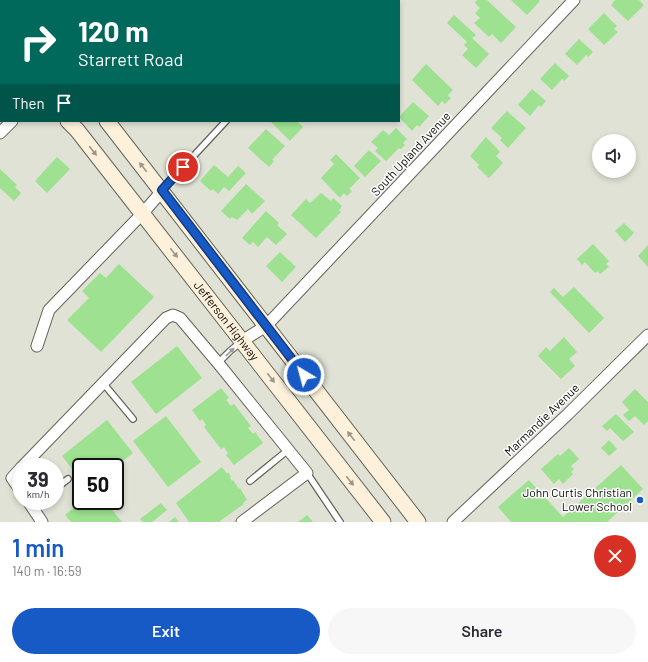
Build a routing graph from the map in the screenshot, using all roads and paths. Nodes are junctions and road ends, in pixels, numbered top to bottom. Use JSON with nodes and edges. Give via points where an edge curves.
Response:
{"nodes":[{"id":1,"x":574,"y":0,"type":"edge"},
{"id":2,"x":11,"y":122,"type":"edge"},
{"id":3,"x":69,"y":122,"type":"edge"},
{"id":4,"x":108,"y":122,"type":"edge"},
{"id":5,"x":225,"y":122,"type":"edge"},
{"id":6,"x":0,"y":133,"type":"edge"},
{"id":7,"x":162,"y":190,"type":"junction"},
{"id":8,"x":143,"y":213,"type":"junction"},
{"id":9,"x":266,"y":326,"type":"junction"},
{"id":10,"x":648,"y":334,"type":"edge"},
{"id":11,"x":242,"y":341,"type":"junction"},
{"id":12,"x":37,"y":346,"type":"dead end"},
{"id":13,"x":218,"y":363,"type":"junction"},
{"id":14,"x":103,"y":383,"type":"junction"},
{"id":15,"x":133,"y":419,"type":"dead end"},
{"id":16,"x":288,"y":450,"type":"junction"},
{"id":17,"x":32,"y":458,"type":"edge"},
{"id":18,"x":307,"y":473,"type":"junction"},
{"id":19,"x":68,"y":479,"type":"dead end"},
{"id":20,"x":250,"y":481,"type":"dead end"},
{"id":21,"x":64,"y":482,"type":"edge"},
{"id":22,"x":36,"y":510,"type":"edge"},
{"id":23,"x":42,"y":522,"type":"edge"},
{"id":24,"x":242,"y":522,"type":"edge"},
{"id":25,"x":340,"y":522,"type":"edge"},
{"id":26,"x":381,"y":522,"type":"edge"},
{"id":27,"x":418,"y":522,"type":"edge"},
{"id":28,"x":453,"y":522,"type":"edge"}],
"edges":[{"from":1,"to":9,"type":"street","name":"South Upland Avenue"},
{"from":2,"to":6,"type":"street"},
{"from":3,"to":8,"type":"main road","name":"Jefferson Highway","one_way":true},
{"from":7,"to":4,"type":"main road","one_way":true},
{"from":5,"to":7,"type":"lane"},
{"from":7,"to":8,"type":"street"},
{"from":7,"to":9,"type":"main road"},
{"from":8,"to":11,"type":"main road","name":"Jefferson Highway","one_way":true},
{"from":8,"to":12,"type":"street","via":[[49,310]]},
{"from":9,"to":11,"type":"street","name":"South Upland Avenue"},
{"from":27,"to":9,"type":"main road","one_way":true},
{"from":10,"to":28,"type":"street","name":"Marmandie Avenue"},
{"from":13,"to":11,"type":"lane","one_way":true},
{"from":11,"to":26,"type":"main road","name":"Jefferson Highway","one_way":true},
{"from":13,"to":14,"type":"street","via":[[180,318],[173,315],[166,318]]},
{"from":13,"to":16,"type":"street"},
{"from":14,"to":15,"type":"lane"},
{"from":14,"to":17,"type":"street"},
{"from":16,"to":18,"type":"street"},
{"from":16,"to":20,"type":"lane"},
{"from":18,"to":24,"type":"street"},
{"from":18,"to":25,"type":"lane"},
{"from":19,"to":21,"type":"lane"},
{"from":22,"to":23,"type":"street"}]}
